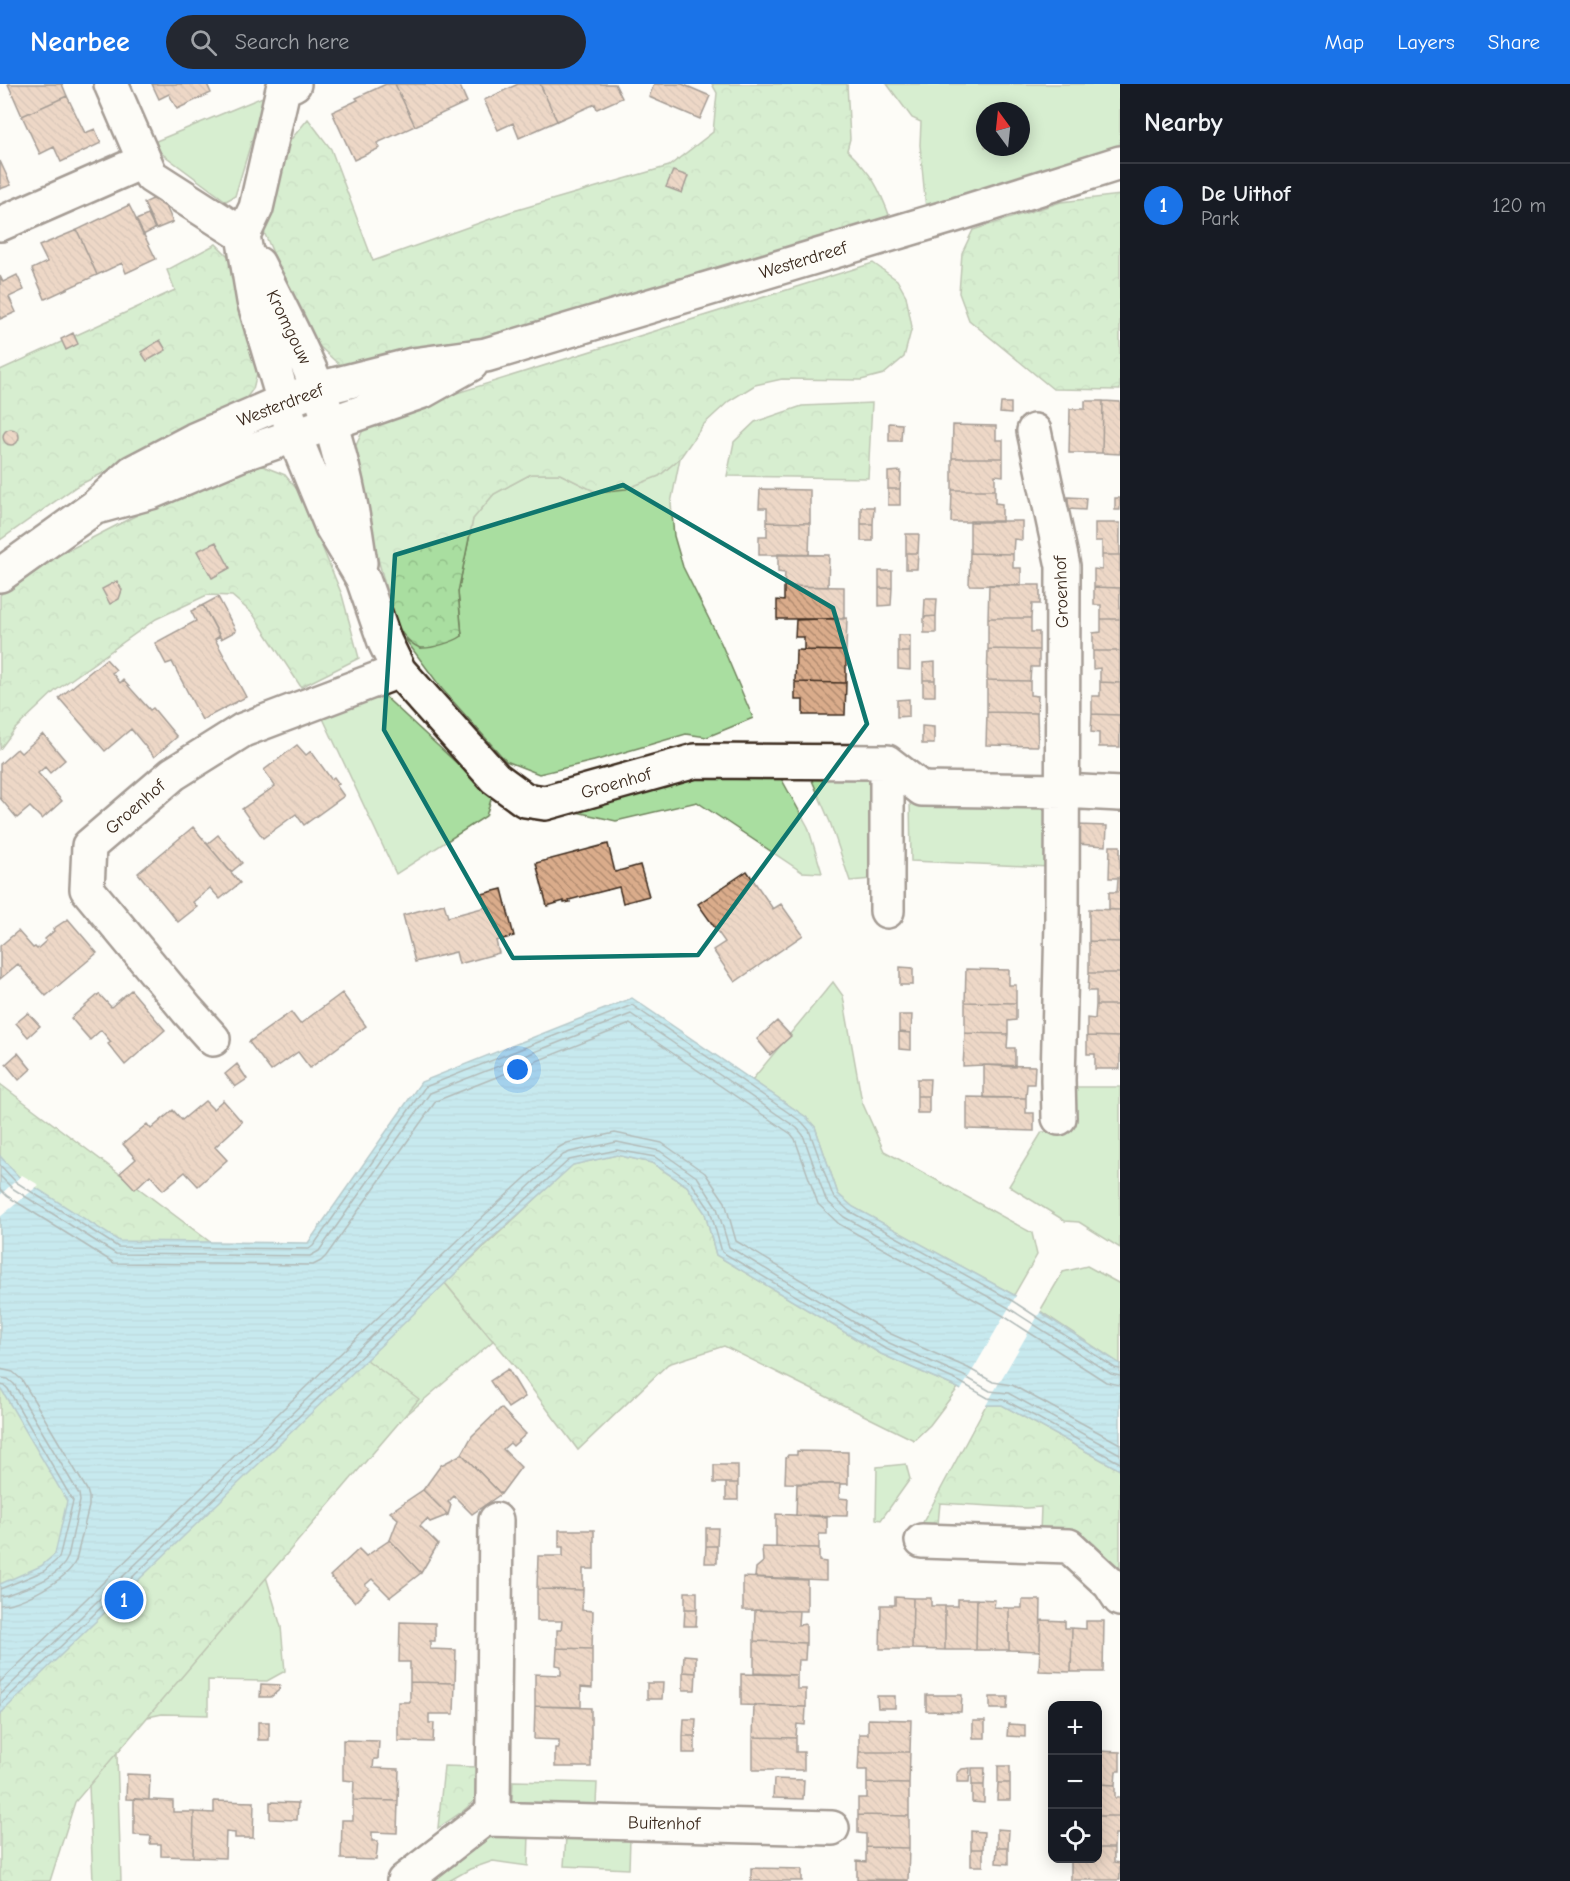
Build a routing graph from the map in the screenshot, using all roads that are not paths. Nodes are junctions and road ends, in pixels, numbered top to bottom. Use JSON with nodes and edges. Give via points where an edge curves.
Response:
{"nodes":[{"id":1,"x":111,"y":84,"type":"edge"},
{"id":2,"x":294,"y":84,"type":"edge"},
{"id":3,"x":144,"y":161,"type":"junction"},
{"id":4,"x":1120,"y":163,"type":"edge"},
{"id":5,"x":0,"y":224,"type":"edge"},
{"id":6,"x":243,"y":235,"type":"junction"},
{"id":7,"x":486,"y":355,"type":"junction"},
{"id":8,"x":318,"y":389,"type":"junction"},
{"id":9,"x":284,"y":401,"type":"junction"},
{"id":10,"x":329,"y":422,"type":"junction"},
{"id":11,"x":1034,"y":431,"type":"dead end"},
{"id":12,"x":294,"y":435,"type":"junction"},
{"id":13,"x":95,"y":507,"type":"junction"},
{"id":14,"x":0,"y":575,"type":"edge"},
{"id":15,"x":363,"y":579,"type":"junction"},
{"id":16,"x":399,"y":672,"type":"junction"},
{"id":17,"x":887,"y":762,"type":"junction"},
{"id":18,"x":1063,"y":791,"type":"junction"},
{"id":19,"x":1120,"y":794,"type":"edge"},
{"id":20,"x":887,"y":912,"type":"dead end"},
{"id":21,"x":213,"y":1039,"type":"dead end"},
{"id":22,"x":1059,"y":1118,"type":"dead end"},
{"id":23,"x":496,"y":1520,"type":"dead end"},
{"id":24,"x":922,"y":1541,"type":"dead end"},
{"id":25,"x":1120,"y":1599,"type":"edge"},
{"id":26,"x":497,"y":1819,"type":"junction"},
{"id":27,"x":832,"y":1828,"type":"dead end"},
{"id":28,"x":404,"y":1881,"type":"edge"}],
"edges":[{"from":1,"to":3,"type":"street"},
{"from":2,"to":6,"type":"street","via":[[283,89],[256,208]]},
{"from":3,"to":5,"type":"street"},
{"from":3,"to":6,"type":"street","via":[[151,176]]},
{"from":4,"to":7,"type":"street","name":"Westerdreef"},
{"from":6,"to":8,"type":"street","name":"Kromgouw"},
{"from":6,"to":9,"type":"street","name":"Kromgouw","via":[[254,301]]},
{"from":7,"to":8,"type":"street","name":"Westerdreef","via":[[413,365]]},
{"from":7,"to":10,"type":"street","name":"Westerdreef","via":[[423,391]]},
{"from":8,"to":9,"type":"street","name":"Westerdreef"},
{"from":8,"to":10,"type":"street","name":"Kromgouw"},
{"from":9,"to":12,"type":"street","name":"Groenhof"},
{"from":9,"to":13,"type":"street","name":"Westerdreef","via":[[194,440],[133,472]]},
{"from":10,"to":12,"type":"street","name":"Westerdreef"},
{"from":10,"to":15,"type":"street","name":"Groenhof","via":[[354,521]]},
{"from":11,"to":18,"type":"street","name":"Groenhof","via":[[1063,566]]},
{"from":12,"to":13,"type":"street","name":"Westerdreef","via":[[151,492]]},
{"from":12,"to":15,"type":"street","name":"Groenhof","via":[[332,527]]},
{"from":13,"to":14,"type":"street","name":"Westerdreef"},
{"from":15,"to":16,"type":"street","name":"Groenhof"},
{"from":16,"to":17,"type":"street","name":"Groenhof","via":[[495,778],[525,800],[545,803],[695,760]]},
{"from":16,"to":21,"type":"street","name":"Groenhof","via":[[243,730],[173,774],[89,846],[87,889]]},
{"from":17,"to":18,"type":"street","via":[[922,789]]},
{"from":17,"to":20,"type":"street"},
{"from":18,"to":19,"type":"street"},
{"from":18,"to":22,"type":"street","name":"Groenhof"},
{"from":23,"to":26,"type":"street","via":[[493,1803]]},
{"from":24,"to":25,"type":"street","via":[[1069,1546],[1110,1584]]},
{"from":26,"to":27,"type":"street","name":"Buitenhof"},
{"from":26,"to":28,"type":"street","name":"Buitenhof","via":[[484,1819]]}]}
